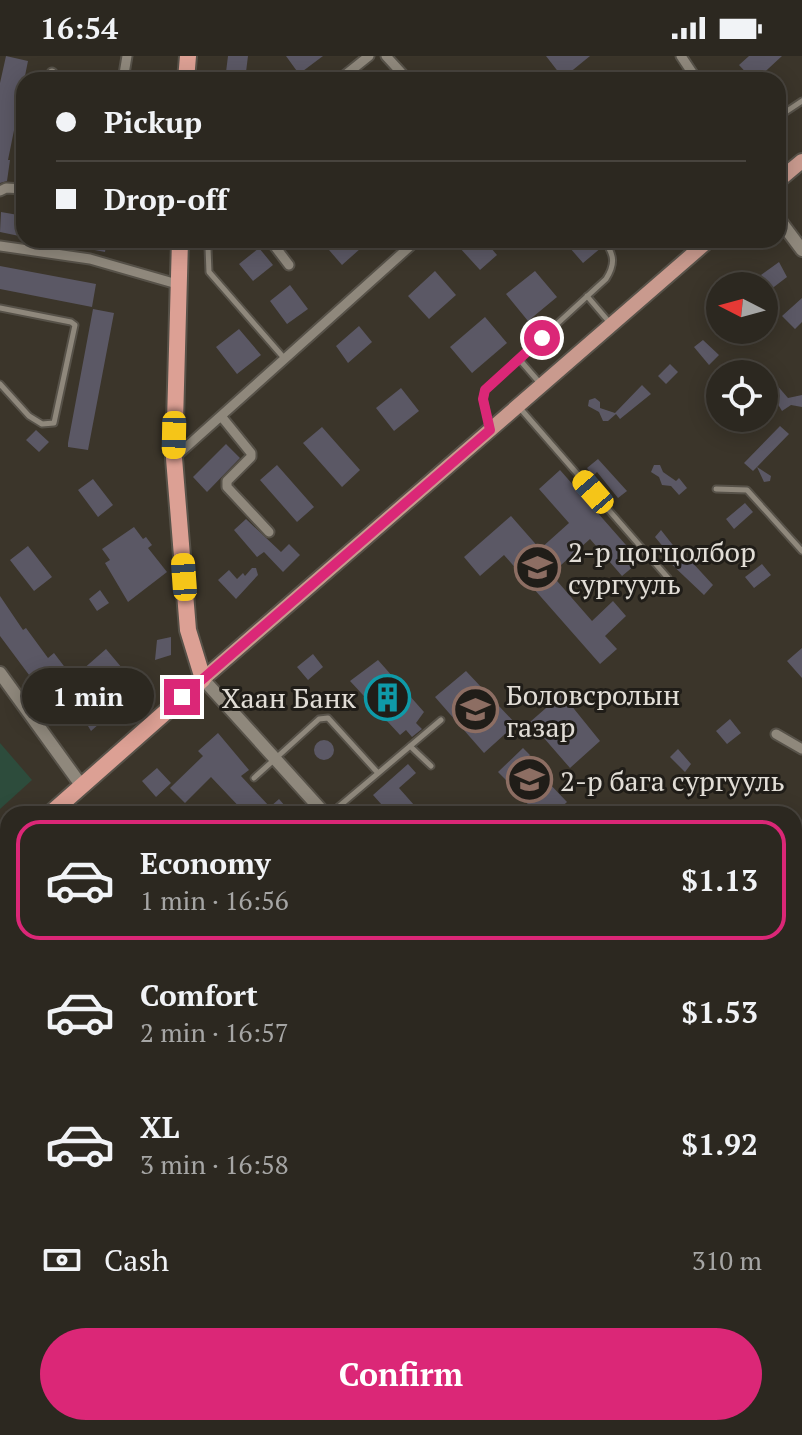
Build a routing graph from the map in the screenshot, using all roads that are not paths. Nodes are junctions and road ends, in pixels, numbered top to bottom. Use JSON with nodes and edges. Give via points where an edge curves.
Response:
{"nodes":[{"id":1,"x":369,"y":56,"type":"edge"},
{"id":2,"x":386,"y":56,"type":"edge"},
{"id":3,"x":349,"y":72,"type":"edge"},
{"id":4,"x":401,"y":72,"type":"edge"},
{"id":5,"x":802,"y":161,"type":"edge"},
{"id":6,"x":786,"y":174,"type":"edge"},
{"id":7,"x":786,"y":229,"type":"edge"},
{"id":8,"x":0,"y":246,"type":"edge"},
{"id":9,"x":179,"y":248,"type":"edge"},
{"id":10,"x":208,"y":248,"type":"edge"},
{"id":11,"x":276,"y":248,"type":"edge"},
{"id":12,"x":408,"y":248,"type":"edge"},
{"id":13,"x":608,"y":248,"type":"edge"},
{"id":14,"x":700,"y":248,"type":"edge"},
{"id":15,"x":802,"y":250,"type":"edge"},
{"id":16,"x":289,"y":265,"type":"dead end"},
{"id":17,"x":177,"y":284,"type":"junction"},
{"id":18,"x":587,"y":296,"type":"junction"},
{"id":19,"x":0,"y":308,"type":"edge"},
{"id":20,"x":611,"y":324,"type":"junction"},
{"id":21,"x":284,"y":358,"type":"junction"},
{"id":22,"x":519,"y":359,"type":"junction"},
{"id":23,"x":0,"y":384,"type":"edge"},
{"id":24,"x":542,"y":385,"type":"junction"},
{"id":25,"x":518,"y":406,"type":"junction"},
{"id":26,"x":221,"y":416,"type":"junction"},
{"id":27,"x":490,"y":430,"type":"junction"},
{"id":28,"x":174,"y":458,"type":"junction"},
{"id":29,"x":716,"y":489,"type":"dead end"},
{"id":30,"x":269,"y":532,"type":"dead end"},
{"id":31,"x":802,"y":551,"type":"edge"},
{"id":32,"x":668,"y":578,"type":"dead end"},
{"id":33,"x":0,"y":673,"type":"edge"},
{"id":34,"x":203,"y":679,"type":"junction"},
{"id":35,"x":441,"y":720,"type":"dead end"},
{"id":36,"x":776,"y":734,"type":"dead end"},
{"id":37,"x":410,"y":746,"type":"junction"},
{"id":38,"x":802,"y":749,"type":"edge"},
{"id":39,"x":274,"y":757,"type":"junction"},
{"id":40,"x":431,"y":766,"type":"dead end"},
{"id":41,"x":378,"y":773,"type":"junction"},
{"id":42,"x":254,"y":778,"type":"dead end"},
{"id":43,"x":81,"y":785,"type":"junction"},
{"id":44,"x":59,"y":806,"type":"edge"},
{"id":45,"x":320,"y":806,"type":"edge"},
{"id":46,"x":338,"y":806,"type":"edge"}],
"edges":[{"from":1,"to":3,"type":"street"},
{"from":2,"to":4,"type":"street"},
{"from":5,"to":6,"type":"main road"},
{"from":7,"to":15,"type":"street"},
{"from":8,"to":17,"type":"street","via":[[90,259]]},
{"from":9,"to":17,"type":"highway"},
{"from":10,"to":21,"type":"lane","via":[[209,272]]},
{"from":11,"to":16,"type":"street"},
{"from":12,"to":21,"type":"street"},
{"from":13,"to":18,"type":"lane","via":[[613,268]]},
{"from":14,"to":20,"type":"main road"},
{"from":17,"to":28,"type":"highway"},
{"from":18,"to":20,"type":"lane"},
{"from":18,"to":22,"type":"lane"},
{"from":19,"to":23,"type":"lane","via":[[75,325],[54,423],[42,424],[29,416]]},
{"from":20,"to":24,"type":"main road"},
{"from":21,"to":26,"type":"street"},
{"from":22,"to":24,"type":"lane"},
{"from":22,"to":27,"type":"lane","via":[[485,390]]},
{"from":24,"to":25,"type":"main road"},
{"from":25,"to":27,"type":"main road"},
{"from":25,"to":32,"type":"lane"},
{"from":26,"to":28,"type":"street"},
{"from":26,"to":30,"type":"street","via":[[251,453],[227,487]]},
{"from":27,"to":34,"type":"main road"},
{"from":28,"to":34,"type":"highway","via":[[188,630]]},
{"from":29,"to":31,"type":"lane","via":[[747,490]]},
{"from":33,"to":43,"type":"street"},
{"from":34,"to":39,"type":"street"},
{"from":34,"to":43,"type":"highway"},
{"from":35,"to":37,"type":"lane"},
{"from":36,"to":38,"type":"street"},
{"from":37,"to":40,"type":"lane"},
{"from":37,"to":41,"type":"lane"},
{"from":39,"to":41,"type":"lane","via":[[319,719],[328,718]]},
{"from":39,"to":42,"type":"lane"},
{"from":39,"to":45,"type":"street"},
{"from":41,"to":46,"type":"lane"},
{"from":43,"to":44,"type":"highway"}]}
